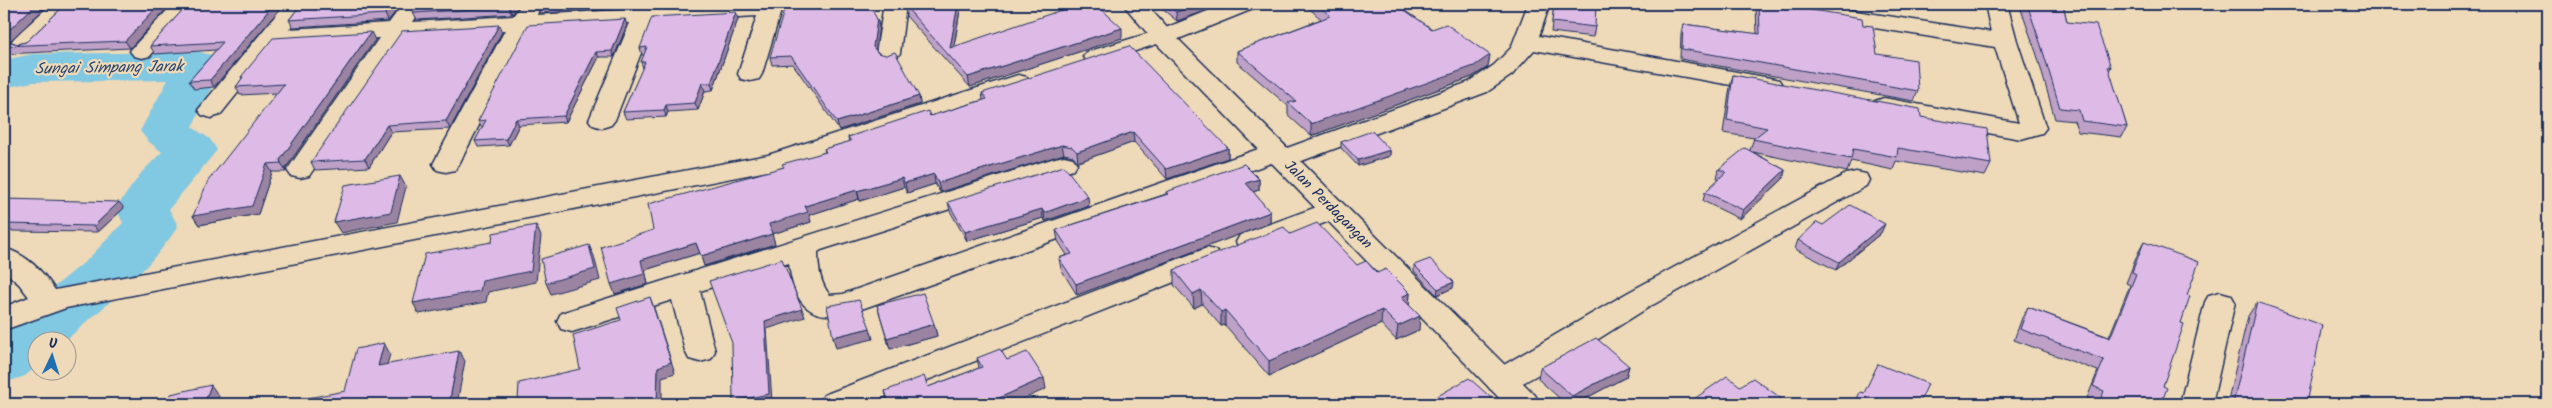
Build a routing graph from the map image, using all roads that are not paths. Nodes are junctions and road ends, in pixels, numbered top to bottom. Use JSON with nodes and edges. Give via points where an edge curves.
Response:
{"nodes":[{"id":1,"x":64,"y":4,"type":"edge"},
{"id":2,"x":185,"y":4,"type":"edge"},
{"id":3,"x":298,"y":4,"type":"edge"},
{"id":4,"x":414,"y":4,"type":"edge"},
{"id":5,"x":895,"y":4,"type":"edge"},
{"id":6,"x":1134,"y":4,"type":"edge"},
{"id":7,"x":1245,"y":4,"type":"edge"},
{"id":8,"x":1539,"y":4,"type":"edge"},
{"id":9,"x":1766,"y":4,"type":"edge"},
{"id":10,"x":1996,"y":4,"type":"edge"},
{"id":11,"x":772,"y":6,"type":"edge"},
{"id":12,"x":646,"y":10,"type":"edge"},
{"id":13,"x":526,"y":13,"type":"edge"},
{"id":14,"x":395,"y":30,"type":"junction"},
{"id":15,"x":1162,"y":36,"type":"junction"},
{"id":16,"x":271,"y":37,"type":"junction"},
{"id":17,"x":1525,"y":41,"type":"junction"},
{"id":18,"x":23,"y":42,"type":"edge"},
{"id":19,"x":2005,"y":42,"type":"junction"},
{"id":20,"x":142,"y":51,"type":"dead end"},
{"id":21,"x":888,"y":53,"type":"edge"},
{"id":22,"x":1076,"y":63,"type":"edge"},
{"id":23,"x":750,"y":74,"type":"dead end"},
{"id":24,"x":1038,"y":76,"type":"edge"},
{"id":25,"x":1788,"y":89,"type":"edge"},
{"id":26,"x":1866,"y":103,"type":"edge"},
{"id":27,"x":211,"y":110,"type":"dead end"},
{"id":28,"x":602,"y":120,"type":"dead end"},
{"id":29,"x":1279,"y":156,"type":"junction"},
{"id":30,"x":446,"y":164,"type":"dead end"},
{"id":31,"x":1064,"y":164,"type":"edge"},
{"id":32,"x":300,"y":170,"type":"dead end"},
{"id":33,"x":1856,"y":180,"type":"dead end"},
{"id":34,"x":1333,"y":210,"type":"junction"},
{"id":35,"x":804,"y":248,"type":"junction"},
{"id":36,"x":4,"y":258,"type":"edge"},
{"id":37,"x":684,"y":287,"type":"junction"},
{"id":38,"x":57,"y":300,"type":"junction"},
{"id":39,"x":2220,"y":302,"type":"dead end"},
{"id":40,"x":4,"y":319,"type":"edge"},
{"id":41,"x":572,"y":321,"type":"dead end"},
{"id":42,"x":700,"y":351,"type":"dead end"},
{"id":43,"x":1501,"y":381,"type":"junction"},
{"id":44,"x":835,"y":404,"type":"edge"},
{"id":45,"x":1524,"y":404,"type":"edge"},
{"id":46,"x":2196,"y":404,"type":"edge"}],
"edges":[{"from":1,"to":18,"type":"street"},
{"from":2,"to":20,"type":"street"},
{"from":3,"to":16,"type":"street"},
{"from":4,"to":14,"type":"street"},
{"from":5,"to":21,"type":"street"},
{"from":6,"to":15,"type":"street","name":"Jalan Perdagangan"},
{"from":7,"to":15,"type":"street"},
{"from":8,"to":17,"type":"street"},
{"from":9,"to":19,"type":"street"},
{"from":10,"to":19,"type":"street"},
{"from":11,"to":12,"type":"street"},
{"from":11,"to":23,"type":"street"},
{"from":12,"to":13,"type":"street"},
{"from":12,"to":28,"type":"street"},
{"from":13,"to":14,"type":"street"},
{"from":13,"to":30,"type":"street"},
{"from":14,"to":16,"type":"street"},
{"from":14,"to":32,"type":"street"},
{"from":15,"to":22,"type":"street"},
{"from":15,"to":29,"type":"street","name":"Jalan Perdagangan"},
{"from":16,"to":27,"type":"street"},
{"from":17,"to":25,"type":"street"},
{"from":17,"to":29,"type":"street","via":[[1522,51],[1503,70],[1478,87]]},
{"from":19,"to":26,"type":"street","via":[[2033,125],[2031,130],[2021,131]]},
{"from":24,"to":38,"type":"street","via":[[773,162]]},
{"from":29,"to":34,"type":"street","name":"Jalan Perdagangan"},
{"from":29,"to":35,"type":"street","via":[[845,304],[824,306],[817,301],[805,273]]},
{"from":31,"to":35,"type":"street","via":[[811,243]]},
{"from":33,"to":43,"type":"street","via":[[1638,300]]},
{"from":34,"to":43,"type":"street","name":"Jalan Perdagangan"},
{"from":34,"to":44,"type":"street"},
{"from":35,"to":37,"type":"street"},
{"from":36,"to":38,"type":"street","via":[[25,271]]},
{"from":37,"to":41,"type":"street"},
{"from":37,"to":42,"type":"street"},
{"from":38,"to":40,"type":"street"},
{"from":39,"to":46,"type":"street"},
{"from":43,"to":45,"type":"street","name":"Jalan Perdagangan"}]}
